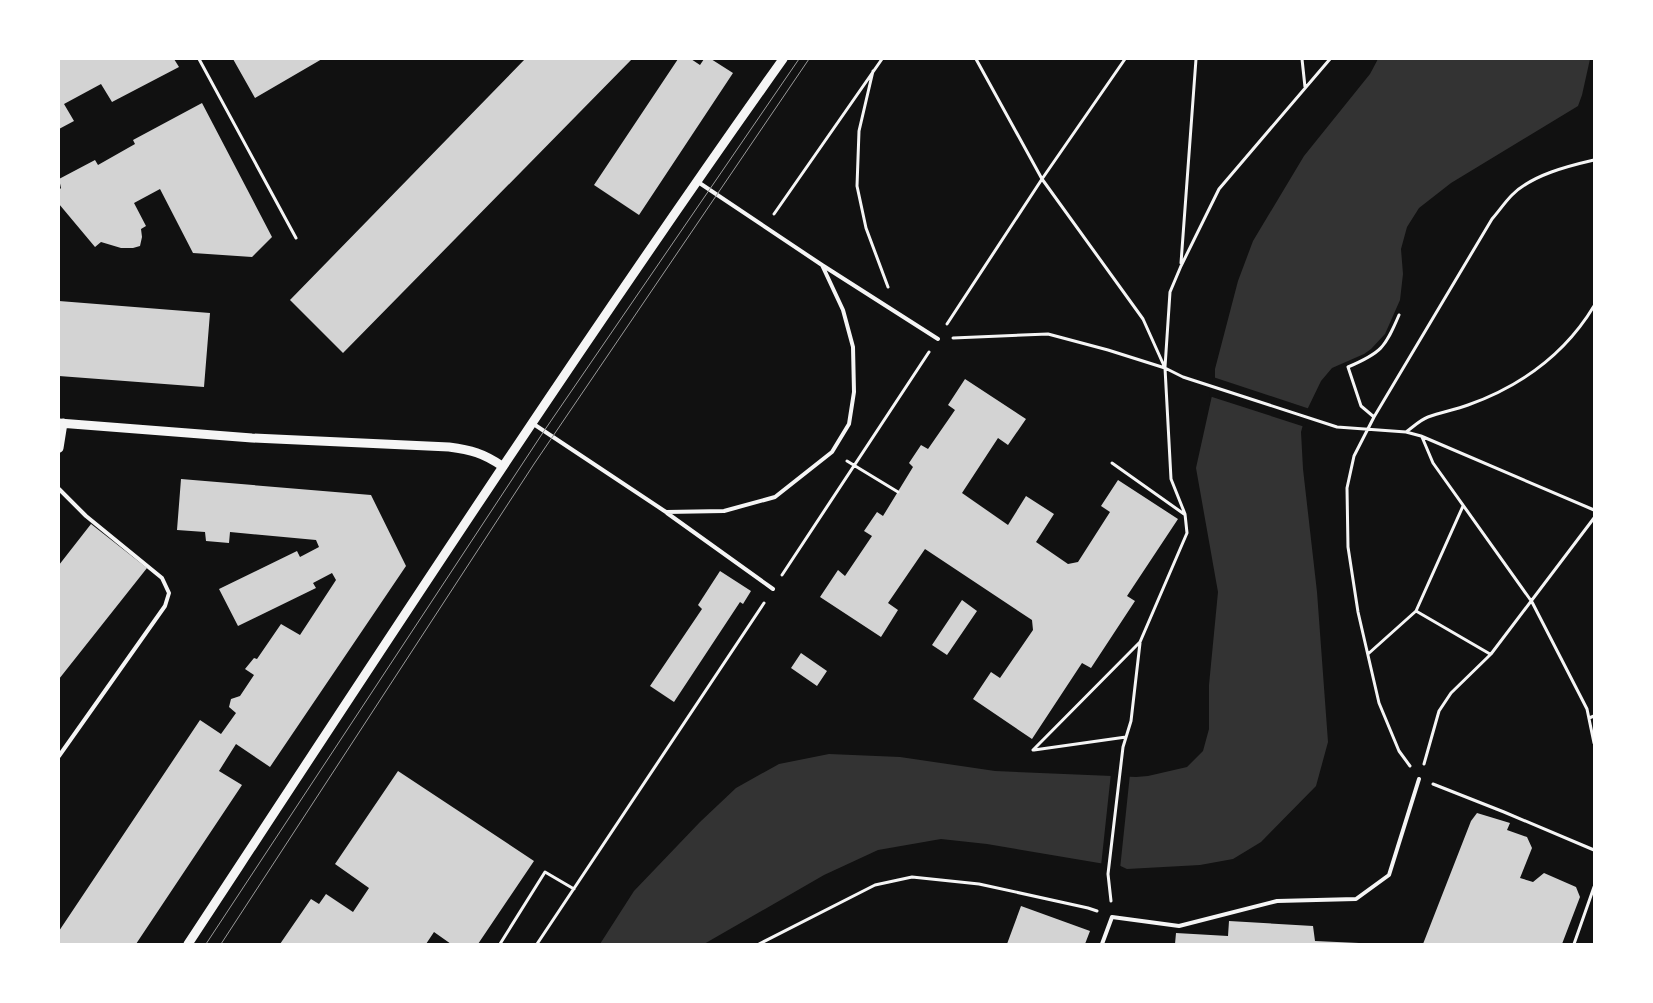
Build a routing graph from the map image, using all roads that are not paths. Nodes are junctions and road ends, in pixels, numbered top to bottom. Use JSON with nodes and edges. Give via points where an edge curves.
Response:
{"nodes":[{"id":1,"x":782,"y":59,"type":"edge"},
{"id":2,"x":696,"y":181,"type":"junction"},
{"id":3,"x":822,"y":266,"type":"junction"},
{"id":4,"x":938,"y":339,"type":"road end"},
{"id":5,"x":61,"y":423,"type":"edge"},
{"id":6,"x":532,"y":423,"type":"junction"},
{"id":7,"x":59,"y":448,"type":"edge"},
{"id":8,"x":502,"y":466,"type":"junction"},
{"id":9,"x":59,"y":489,"type":"edge"},
{"id":10,"x":666,"y":512,"type":"junction"},
{"id":11,"x":773,"y":589,"type":"road end"},
{"id":12,"x":59,"y":756,"type":"edge"},
{"id":13,"x":1419,"y":779,"type":"road end"},
{"id":14,"x":188,"y":944,"type":"edge"},
{"id":15,"x":1102,"y":944,"type":"edge"}],
"edges":[{"from":1,"to":2,"type":"street"},
{"from":2,"to":3,"type":"lane"},
{"from":2,"to":6,"type":"street"},
{"from":3,"to":4,"type":"lane"},
{"from":3,"to":10,"type":"lane","via":[[843,310],[853,347],[854,392],[849,424],[832,452],[775,497],[724,511]]},
{"from":5,"to":7,"type":"street"},
{"from":5,"to":8,"type":"street","via":[[252,438],[449,447],[473,450]]},
{"from":6,"to":8,"type":"street"},
{"from":6,"to":10,"type":"lane"},
{"from":8,"to":14,"type":"street"},
{"from":9,"to":12,"type":"lane","via":[[86,516],[162,578],[169,593],[165,606]]},
{"from":10,"to":11,"type":"lane"},
{"from":13,"to":15,"type":"lane","via":[[1389,875],[1356,899],[1277,901],[1179,926],[1112,917]]}]}
